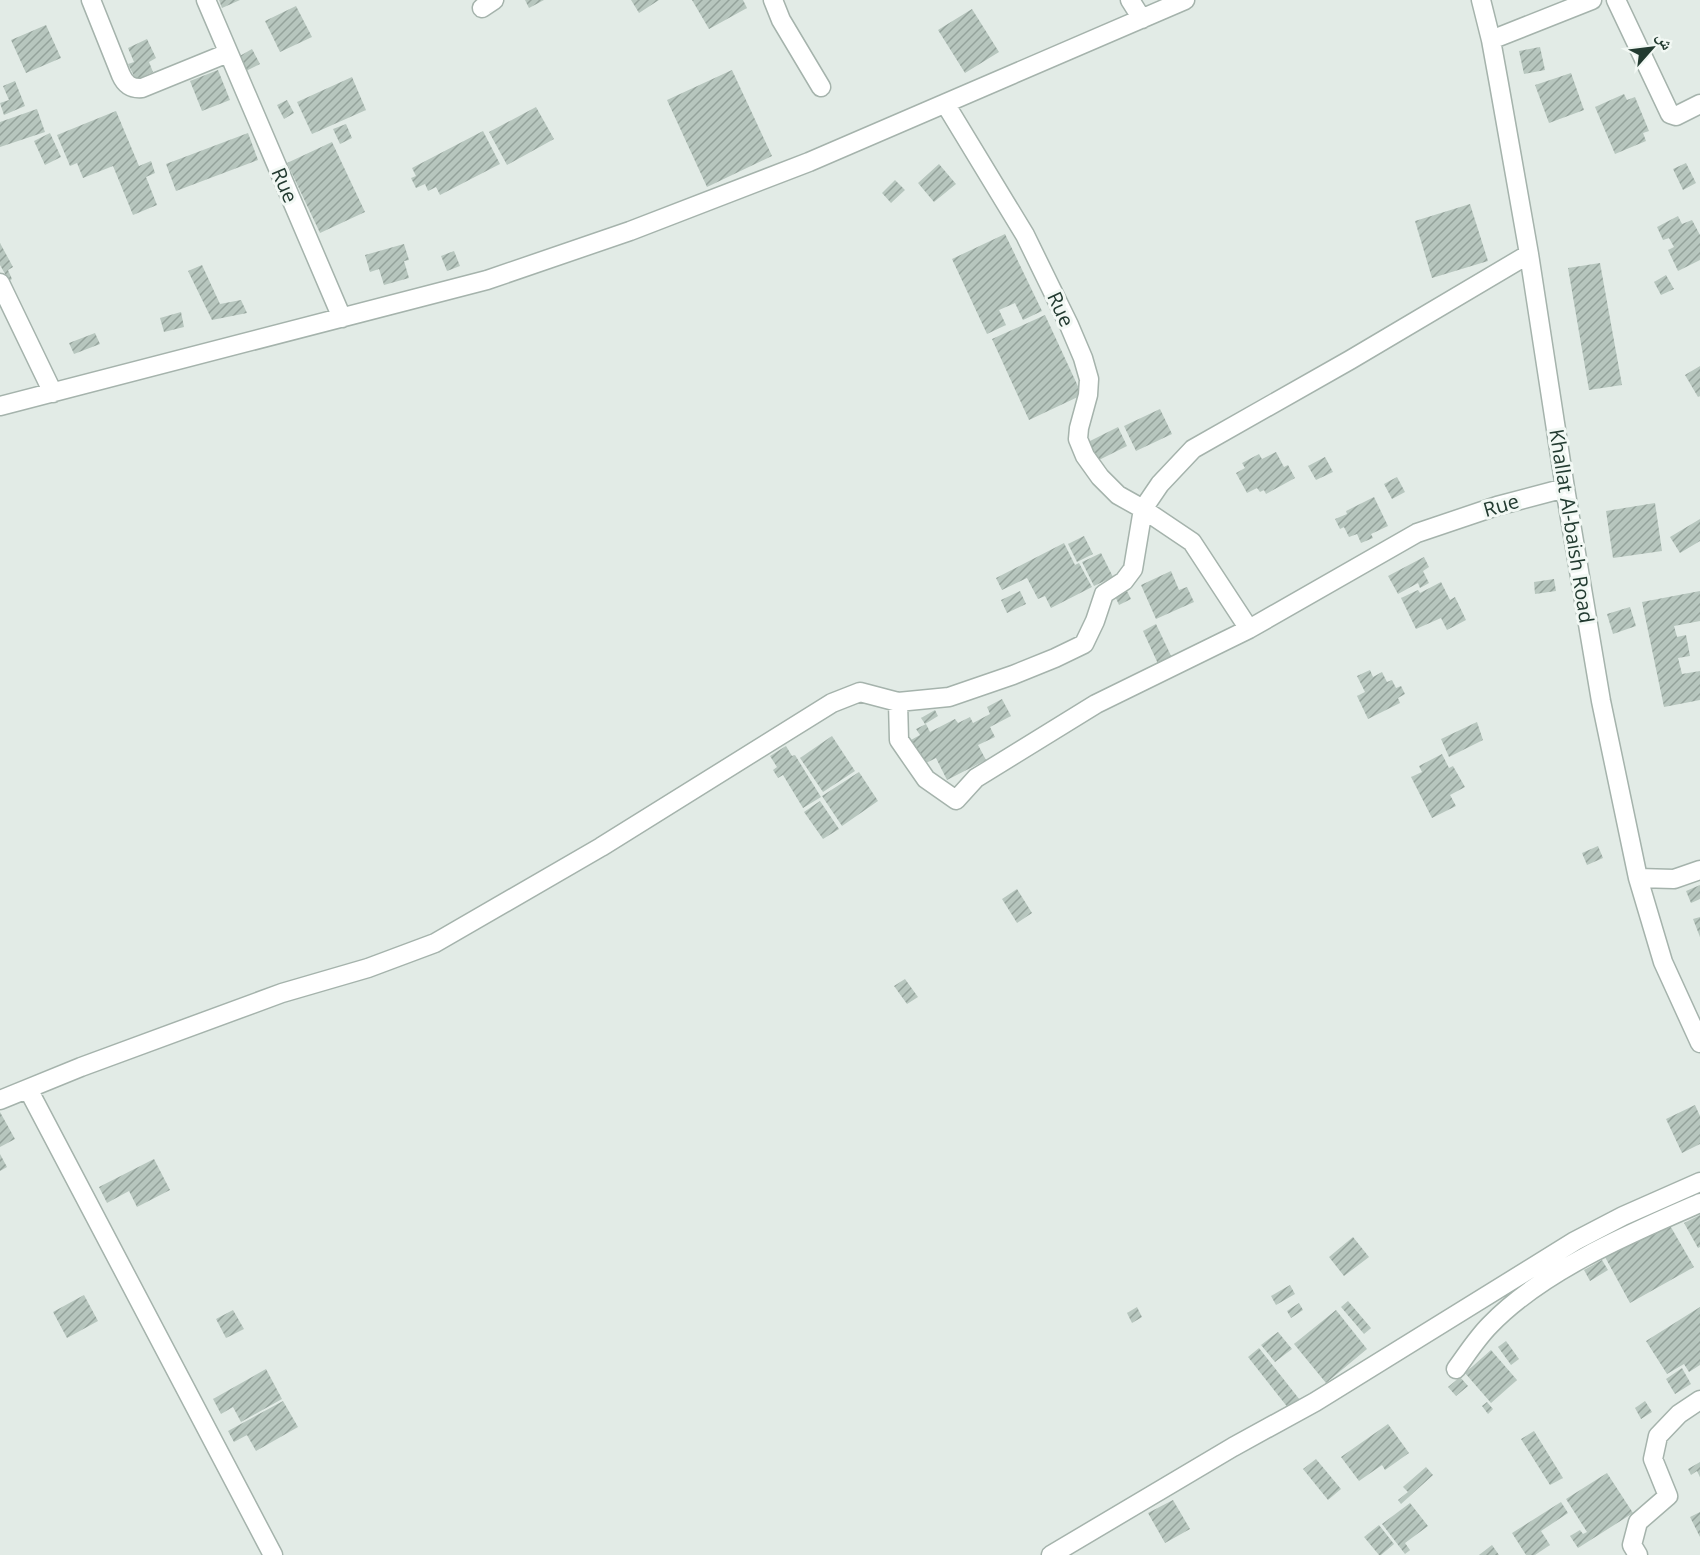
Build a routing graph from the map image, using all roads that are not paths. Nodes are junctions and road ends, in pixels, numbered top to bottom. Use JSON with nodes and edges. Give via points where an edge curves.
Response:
{"nodes":[{"id":1,"x":91,"y":0,"type":"edge"},
{"id":2,"x":206,"y":0,"type":"edge"},
{"id":3,"x":772,"y":0,"type":"edge"},
{"id":4,"x":1130,"y":0,"type":"edge"},
{"id":5,"x":1185,"y":0,"type":"edge"},
{"id":6,"x":1480,"y":0,"type":"edge"},
{"id":7,"x":1592,"y":0,"type":"edge"},
{"id":8,"x":1616,"y":0,"type":"edge"},
{"id":9,"x":1142,"y":19,"type":"junction"},
{"id":10,"x":1491,"y":40,"type":"junction"},
{"id":11,"x":228,"y":53,"type":"junction"},
{"id":12,"x":821,"y":87,"type":"dead end"},
{"id":13,"x":1700,"y":104,"type":"edge"},
{"id":14,"x":946,"y":105,"type":"junction"},
{"id":15,"x":1529,"y":254,"type":"junction"},
{"id":16,"x":0,"y":283,"type":"edge"},
{"id":17,"x":342,"y":318,"type":"junction"},
{"id":18,"x":53,"y":393,"type":"junction"},
{"id":19,"x":0,"y":406,"type":"edge"},
{"id":20,"x":1565,"y":488,"type":"junction"},
{"id":21,"x":1143,"y":509,"type":"junction"},
{"id":22,"x":1249,"y":629,"type":"junction"},
{"id":23,"x":898,"y":702,"type":"junction"},
{"id":24,"x":1700,"y":870,"type":"edge"},
{"id":25,"x":1638,"y":878,"type":"junction"},
{"id":26,"x":1700,"y":1042,"type":"edge"},
{"id":27,"x":28,"y":1089,"type":"junction"},
{"id":28,"x":0,"y":1100,"type":"edge"},
{"id":29,"x":1700,"y":1182,"type":"edge"},
{"id":30,"x":1700,"y":1203,"type":"edge"},
{"id":31,"x":1456,"y":1369,"type":"dead end"},
{"id":32,"x":1700,"y":1400,"type":"edge"},
{"id":33,"x":273,"y":1555,"type":"edge"},
{"id":34,"x":1051,"y":1555,"type":"edge"},
{"id":35,"x":1638,"y":1555,"type":"edge"}],
"edges":[{"from":1,"to":11,"type":"street","via":[[121,75],[131,87],[142,88]]},
{"from":2,"to":11,"type":"street","name":"Rue"},
{"from":3,"to":12,"type":"street"},
{"from":4,"to":9,"type":"street"},
{"from":5,"to":9,"type":"street"},
{"from":6,"to":10,"type":"street","name":"Khallat Al-baish Road"},
{"from":7,"to":10,"type":"street"},
{"from":8,"to":13,"type":"street","via":[[1670,114],[1676,116]]},
{"from":9,"to":14,"type":"street"},
{"from":10,"to":15,"type":"street","name":"Khallat Al-baish Road"},
{"from":11,"to":17,"type":"street","name":"Rue"},
{"from":14,"to":17,"type":"street","via":[[630,231],[487,280]]},
{"from":14,"to":21,"type":"street","name":"Rue","via":[[1025,235],[1083,358],[1089,379],[1078,439],[1085,456],[1118,495]]},
{"from":15,"to":20,"type":"street","name":"Khallat Al-baish Road"},
{"from":15,"to":21,"type":"street","via":[[1193,449]]},
{"from":16,"to":18,"type":"street"},
{"from":17,"to":18,"type":"street"},
{"from":18,"to":19,"type":"street"},
{"from":20,"to":22,"type":"street","name":"Rue","via":[[1417,533]]},
{"from":20,"to":25,"type":"street","name":"Khallat Al-baish Road","via":[[1601,701]]},
{"from":21,"to":22,"type":"street","name":"Rue","via":[[1191,542]]},
{"from":21,"to":23,"type":"street","via":[[1133,569],[1124,581],[1104,594],[1084,644],[949,697]]},
{"from":22,"to":23,"type":"street","name":"Rue","via":[[1096,704],[976,778],[956,800],[926,779],[899,740]]},
{"from":23,"to":27,"type":"street","via":[[860,692],[832,703],[601,847],[435,943],[282,993]]},
{"from":24,"to":25,"type":"street","via":[[1674,879]]},
{"from":25,"to":26,"type":"street","name":"Khallat Al-baish Road","via":[[1663,962]]},
{"from":27,"to":28,"type":"street"},
{"from":27,"to":33,"type":"street"},
{"from":29,"to":34,"type":"street","via":[[1575,1241],[1315,1402]]},
{"from":30,"to":31,"type":"street","via":[[1585,1256],[1528,1292],[1490,1325]]},
{"from":32,"to":35,"type":"street","via":[[1679,1414],[1658,1436],[1653,1459],[1668,1496],[1638,1522],[1632,1545]]}]}
